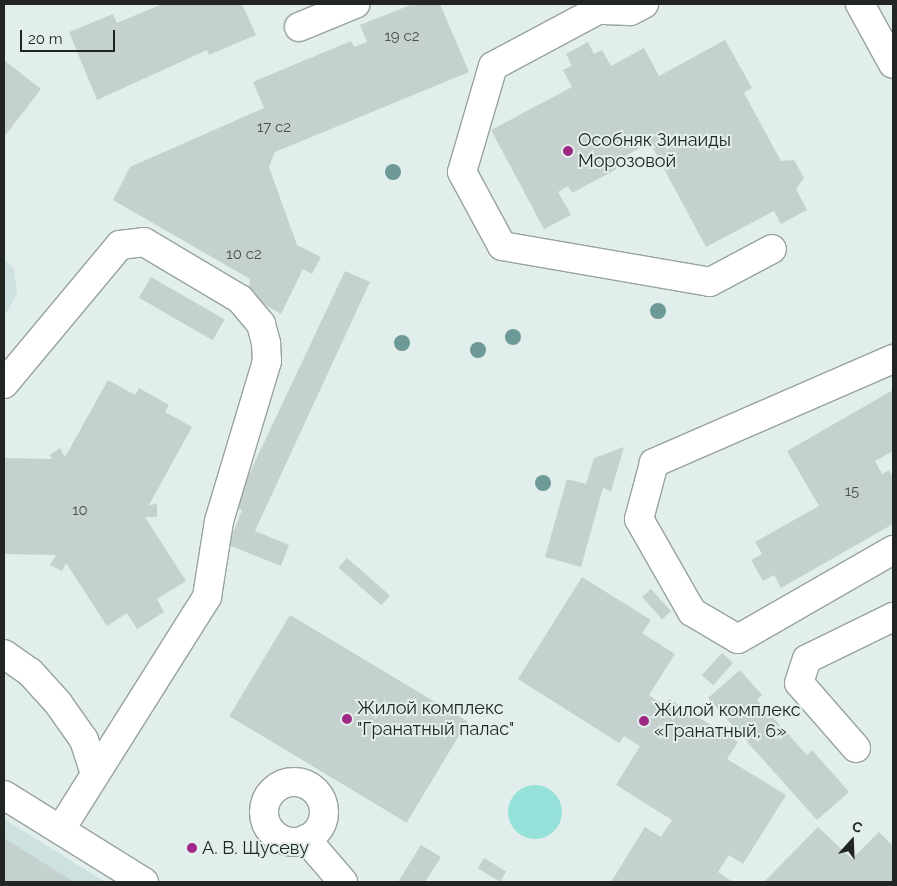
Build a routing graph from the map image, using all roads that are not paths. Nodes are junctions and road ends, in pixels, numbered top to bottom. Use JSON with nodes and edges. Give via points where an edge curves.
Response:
{"nodes":[{"id":1,"x":355,"y":4,"type":"edge"},
{"id":2,"x":644,"y":4,"type":"edge"},
{"id":3,"x":860,"y":4,"type":"edge"},
{"id":4,"x":299,"y":27,"type":"dead end"},
{"id":5,"x":893,"y":64,"type":"edge"},
{"id":6,"x":772,"y":248,"type":"dead end"},
{"id":7,"x":893,"y":359,"type":"edge"},
{"id":8,"x":4,"y":384,"type":"edge"},
{"id":9,"x":893,"y":550,"type":"edge"},
{"id":10,"x":893,"y":617,"type":"edge"},
{"id":11,"x":4,"y":654,"type":"edge"},
{"id":12,"x":856,"y":748,"type":"dead end"},
{"id":13,"x":95,"y":773,"type":"junction"},
{"id":14,"x":4,"y":795,"type":"edge"},
{"id":15,"x":60,"y":830,"type":"junction"},
{"id":16,"x":306,"y":839,"type":"dead end"},
{"id":17,"x":144,"y":882,"type":"edge"},
{"id":18,"x":343,"y":882,"type":"edge"}],
"edges":[{"from":1,"to":4,"type":"street"},
{"from":2,"to":6,"type":"street","via":[[630,11],[598,10],[493,66],[462,172],[502,246],[710,282]]},
{"from":3,"to":5,"type":"street"},
{"from":7,"to":9,"type":"street","via":[[654,463],[639,518],[692,612],[738,639]]},
{"from":8,"to":13,"type":"street","via":[[120,245],[144,242],[240,299],[260,324],[266,343],[267,360],[219,521],[206,597]]},
{"from":10,"to":12,"type":"street","via":[[807,659],[799,683]]},
{"from":11,"to":13,"type":"street","via":[[30,672],[58,704],[84,740]]},
{"from":13,"to":15,"type":"street"},
{"from":14,"to":15,"type":"street"},
{"from":15,"to":17,"type":"street"},
{"from":16,"to":18,"type":"street"}]}
